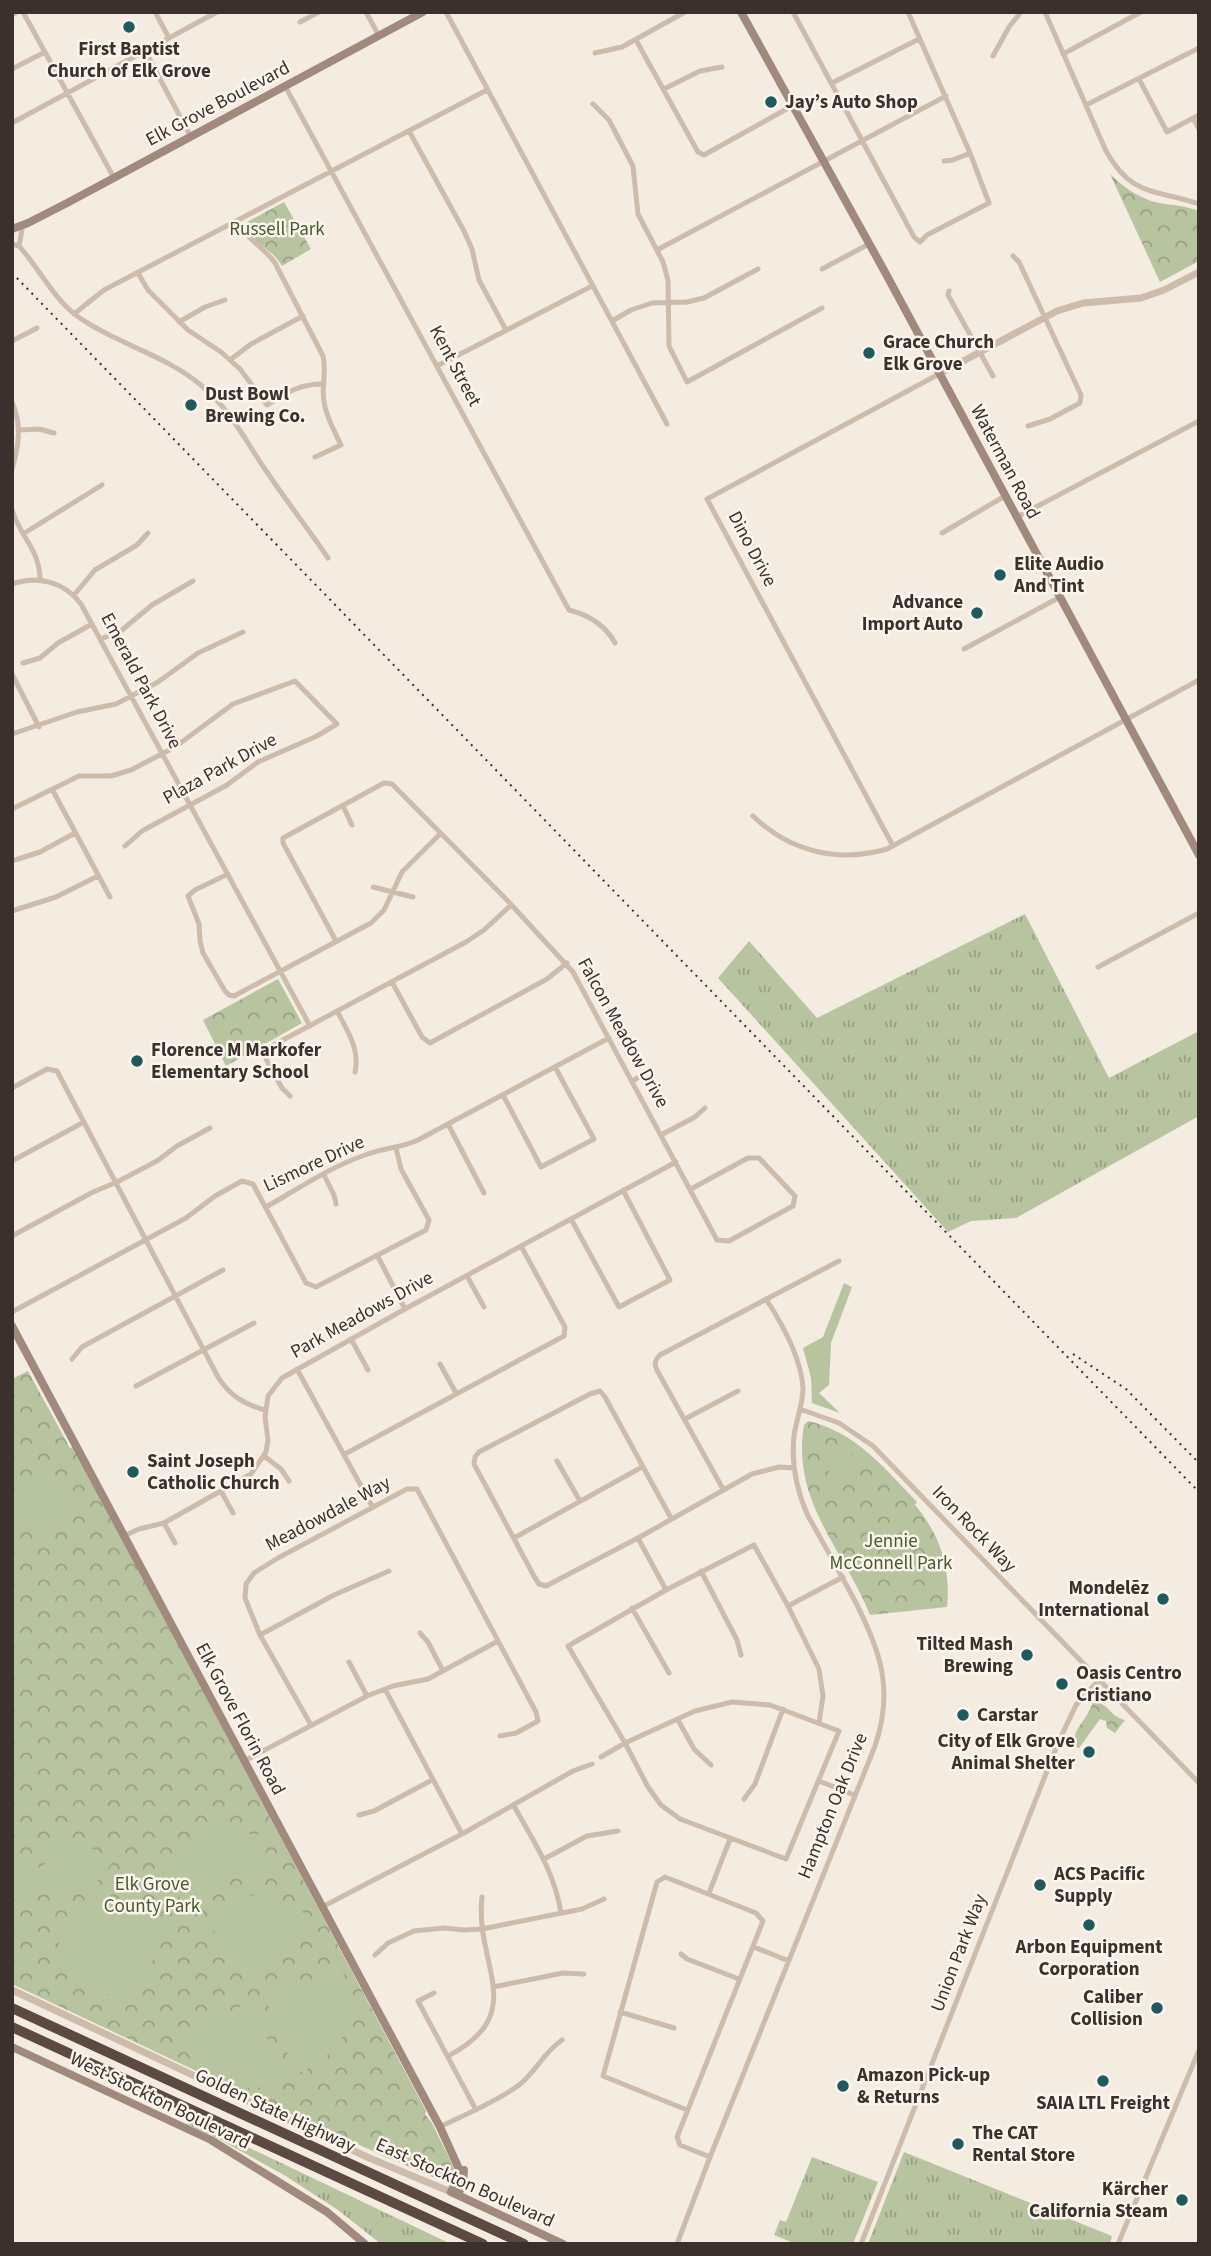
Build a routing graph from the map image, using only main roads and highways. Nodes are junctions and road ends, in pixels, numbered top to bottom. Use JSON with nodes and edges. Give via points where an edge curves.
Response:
{"nodes":[{"id":1,"x":423,"y":12,"type":"edge"},
{"id":2,"x":745,"y":14,"type":"edge"},
{"id":3,"x":21,"y":228,"type":"edge"},
{"id":4,"x":12,"y":235,"type":"edge"},
{"id":5,"x":1199,"y":855,"type":"edge"},
{"id":6,"x":12,"y":1326,"type":"edge"},
{"id":7,"x":12,"y":2008,"type":"edge"},
{"id":8,"x":12,"y":2026,"type":"edge"},
{"id":9,"x":12,"y":2047,"type":"edge"},
{"id":10,"x":455,"y":2193,"type":"joint"},
{"id":11,"x":365,"y":2244,"type":"edge"},
{"id":12,"x":483,"y":2244,"type":"edge"},
{"id":13,"x":524,"y":2244,"type":"edge"},
{"id":14,"x":563,"y":2244,"type":"edge"}],
"edges":[{"from":1,"to":3,"type":"main road","name":"Elk Grove Boulevard"},
{"from":2,"to":5,"type":"main road","name":"Waterman Road"},
{"from":3,"to":4,"type":"main road","name":"Elk Grove Boulevard"},
{"from":6,"to":10,"type":"main road","name":"Elk Grove Florin Road","via":[[440,2127],[460,2171]]},
{"from":7,"to":13,"type":"highway","name":"Golden State Highway"},
{"from":8,"to":12,"type":"highway","name":"Golden State Highway"},
{"from":9,"to":11,"type":"main road","name":"West Stockton Boulevard","via":[[211,2140],[327,2212]]},
{"from":10,"to":14,"type":"main road","name":"East Stockton Boulevard"}]}
